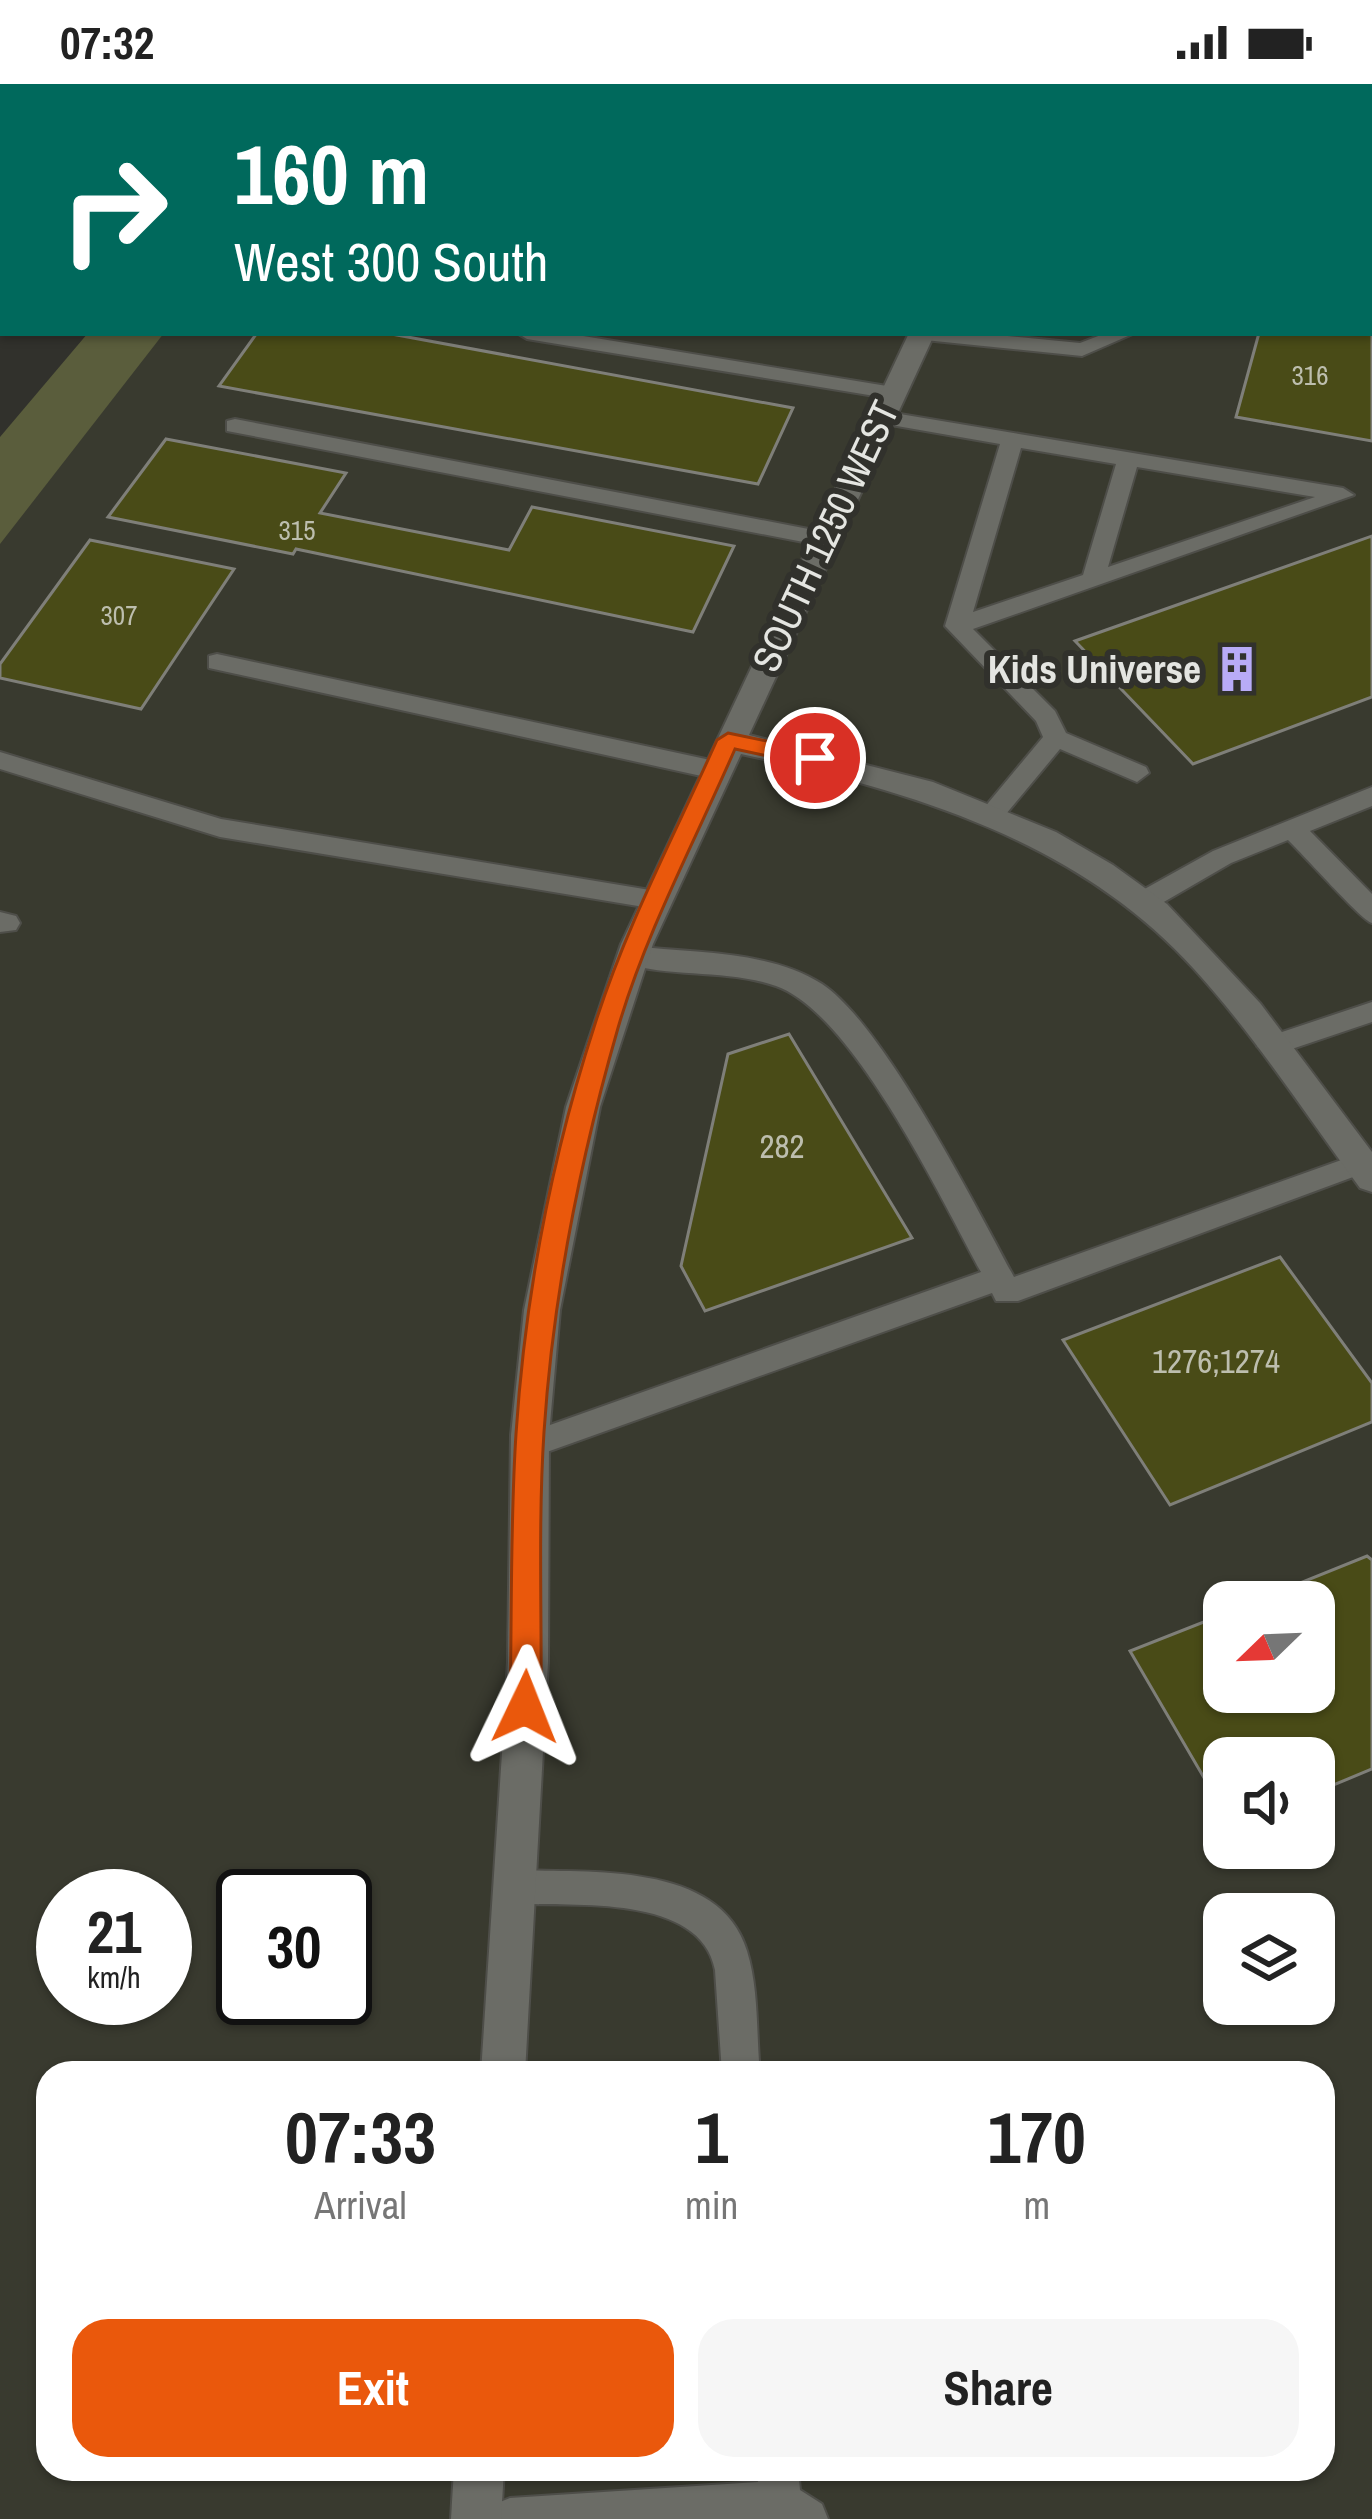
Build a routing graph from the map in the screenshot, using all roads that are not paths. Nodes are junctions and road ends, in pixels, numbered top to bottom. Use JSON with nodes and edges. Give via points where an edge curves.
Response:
{"nodes":[{"id":1,"x":542,"y":336,"type":"edge"},
{"id":2,"x":918,"y":336,"type":"edge"},
{"id":3,"x":948,"y":336,"type":"edge"},
{"id":4,"x":1117,"y":336,"type":"edge"},
{"id":5,"x":888,"y":405,"type":"junction"},
{"id":6,"x":236,"y":426,"type":"dead end"},
{"id":7,"x":1012,"y":440,"type":"junction"},
{"id":8,"x":1128,"y":459,"type":"junction"},
{"id":9,"x":824,"y":539,"type":"junction"},
{"id":10,"x":1093,"y":580,"type":"junction"},
{"id":11,"x":957,"y":626,"type":"junction"},
{"id":12,"x":217,"y":662,"type":"dead end"},
{"id":13,"x":1056,"y":738,"type":"junction"},
{"id":14,"x":722,"y":755,"type":"junction"},
{"id":15,"x":0,"y":760,"type":"edge"},
{"id":16,"x":1137,"y":773,"type":"dead end"},
{"id":17,"x":1372,"y":796,"type":"edge"},
{"id":18,"x":992,"y":814,"type":"junction"},
{"id":19,"x":1292,"y":828,"type":"junction"},
{"id":20,"x":656,"y":901,"type":"junction"},
{"id":21,"x":1141,"y":903,"type":"junction"},
{"id":22,"x":1372,"y":914,"type":"edge"},
{"id":23,"x":632,"y":956,"type":"junction"},
{"id":24,"x":1372,"y":1012,"type":"edge"},
{"id":25,"x":1271,"y":1046,"type":"junction"},
{"id":26,"x":1367,"y":1171,"type":"edge"},
{"id":27,"x":999,"y":1278,"type":"junction"},
{"id":28,"x":530,"y":1445,"type":"junction"},
{"id":29,"x":514,"y":1887,"type":"junction"},
{"id":30,"x":504,"y":2061,"type":"edge"},
{"id":31,"x":740,"y":2061,"type":"edge"},
{"id":32,"x":478,"y":2481,"type":"edge"},
{"id":33,"x":785,"y":2502,"type":"edge"},
{"id":34,"x":476,"y":2519,"type":"edge"},
{"id":35,"x":510,"y":2519,"type":"edge"}],
"edges":[{"from":1,"to":5,"type":"lane"},
{"from":2,"to":5,"type":"street","name":"SOUTH 1250 WEST"},
{"from":3,"to":4,"type":"lane","via":[[1082,350]]},
{"from":5,"to":7,"type":"lane"},
{"from":5,"to":9,"type":"street","name":"SOUTH 1250 WEST"},
{"from":6,"to":9,"type":"lane"},
{"from":7,"to":8,"type":"lane"},
{"from":7,"to":11,"type":"lane"},
{"from":8,"to":10,"type":"lane"},
{"from":8,"to":10,"type":"lane","via":[[1343,495]]},
{"from":9,"to":14,"type":"street","name":"SOUTH 1250 WEST"},
{"from":10,"to":11,"type":"lane"},
{"from":11,"to":13,"type":"lane","via":[[1046,717]]},
{"from":12,"to":14,"type":"lane"},
{"from":13,"to":16,"type":"lane"},
{"from":13,"to":18,"type":"lane"},
{"from":14,"to":18,"type":"street","via":[[859,767]]},
{"from":14,"to":20,"type":"street","name":"SOUTH 1250 WEST"},
{"from":15,"to":20,"type":"lane","via":[[220,828]]},
{"from":17,"to":19,"type":"lane"},
{"from":18,"to":21,"type":"street","via":[[1086,863]]},
{"from":19,"to":21,"type":"lane"},
{"from":19,"to":22,"type":"lane"},
{"from":20,"to":23,"type":"street","name":"SOUTH 1250 WEST"},
{"from":21,"to":25,"type":"street","via":[[1203,958]]},
{"from":23,"to":27,"type":"lane","via":[[770,975],[815,993],[864,1048]]},
{"from":23,"to":28,"type":"street","name":"SOUTH 1250 WEST","via":[[561,1199]]},
{"from":24,"to":25,"type":"lane"},
{"from":25,"to":26,"type":"street"},
{"from":26,"to":27,"type":"lane","via":[[1007,1292]]},
{"from":27,"to":28,"type":"lane"},
{"from":28,"to":29,"type":"street","name":"SOUTH 1250 WEST"},
{"from":29,"to":30,"type":"street","name":"SOUTH 1250 WEST"},
{"from":29,"to":31,"type":"lane","via":[[665,1897],[709,1918],[730,1948]]},
{"from":32,"to":34,"type":"street"},
{"from":33,"to":35,"type":"lane"}]}
